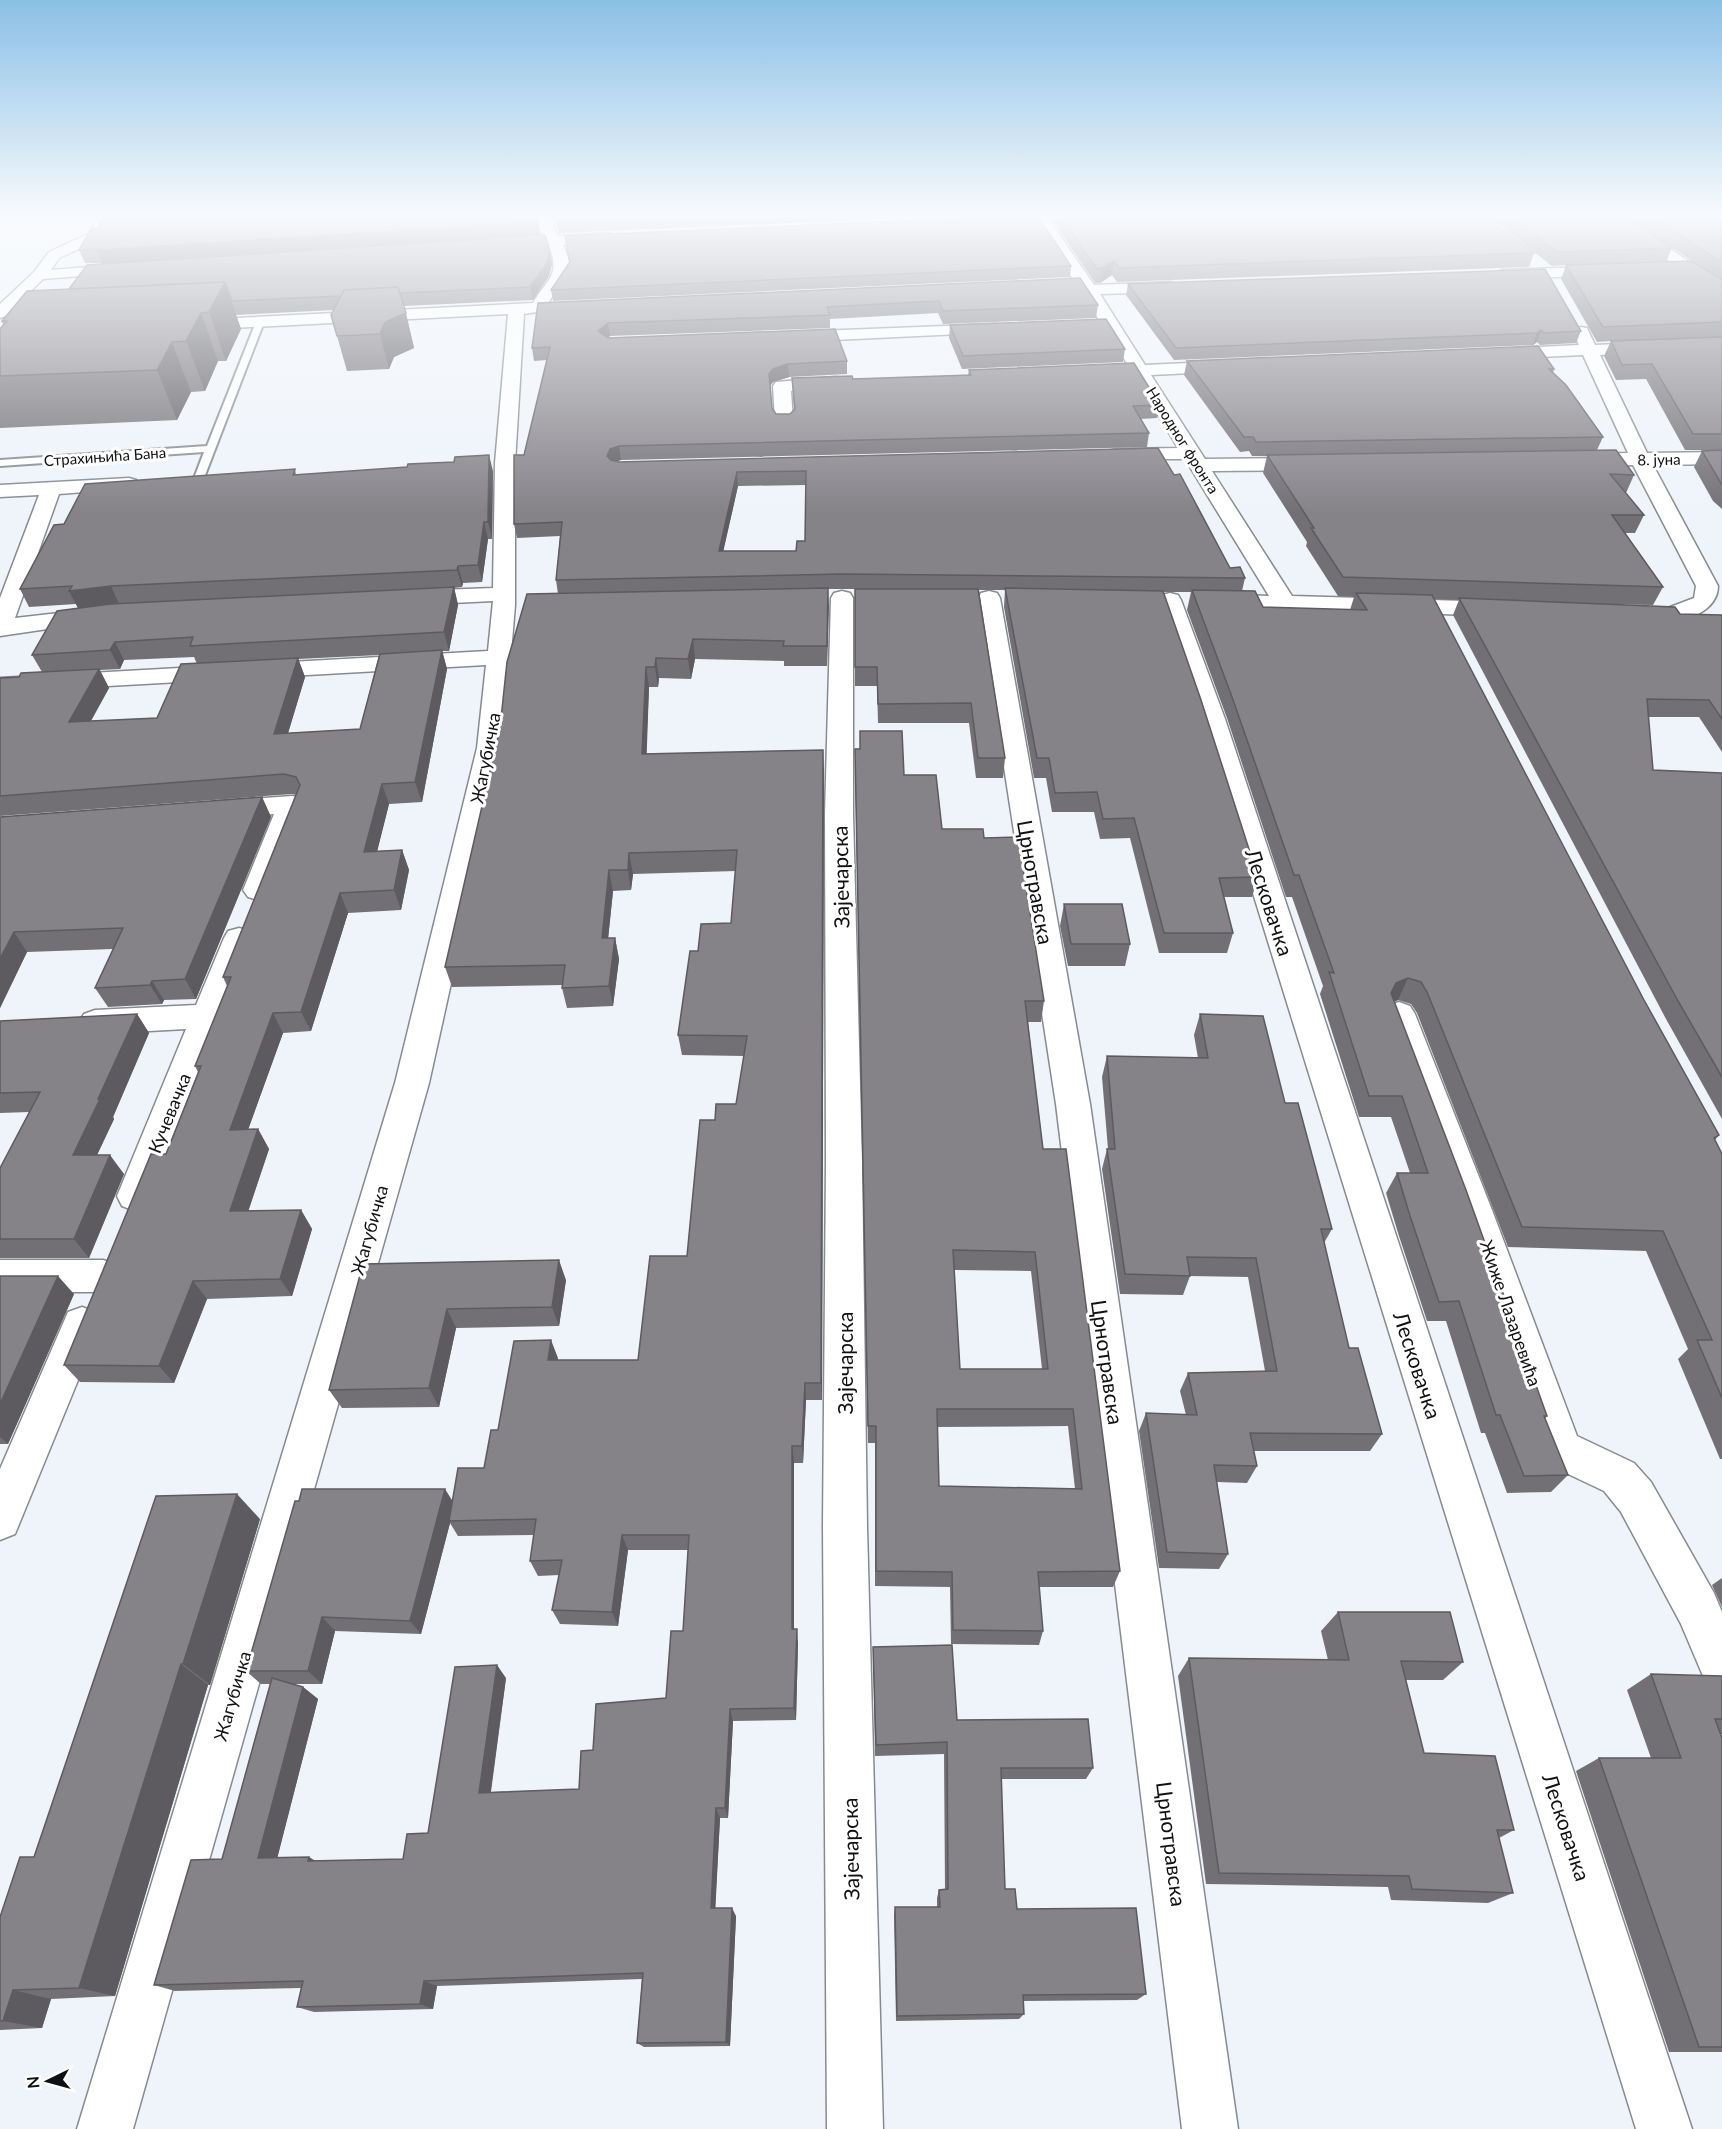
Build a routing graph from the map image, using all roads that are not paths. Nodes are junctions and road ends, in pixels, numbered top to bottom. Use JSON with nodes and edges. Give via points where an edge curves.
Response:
{"nodes":[{"id":1,"x":411,"y":314,"type":"edge"},
{"id":2,"x":516,"y":314,"type":"edge"},
{"id":3,"x":1104,"y":314,"type":"edge"},
{"id":4,"x":1574,"y":321,"type":"edge"},
{"id":5,"x":260,"y":322,"type":"junction"},
{"id":6,"x":177,"y":325,"type":"edge"},
{"id":7,"x":1088,"y":326,"type":"edge"},
{"id":8,"x":1111,"y":326,"type":"junction"},
{"id":9,"x":1016,"y":329,"type":"edge"},
{"id":10,"x":777,"y":337,"type":"edge"},
{"id":11,"x":1722,"y":344,"type":"edge"},
{"id":12,"x":1591,"y":350,"type":"junction"},
{"id":13,"x":1484,"y":355,"type":"edge"},
{"id":14,"x":1246,"y":365,"type":"edge"},
{"id":15,"x":1138,"y":370,"type":"junction"},
{"id":16,"x":1079,"y":372,"type":"edge"},
{"id":17,"x":855,"y":382,"type":"edge"},
{"id":18,"x":784,"y":421,"type":"edge"},
{"id":19,"x":209,"y":449,"type":"junction"},
{"id":20,"x":1098,"y":455,"type":"edge"},
{"id":21,"x":1722,"y":458,"type":"edge"},
{"id":22,"x":1196,"y":459,"type":"junction"},
{"id":23,"x":1640,"y":459,"type":"junction"},
{"id":24,"x":1556,"y":460,"type":"edge"},
{"id":25,"x":0,"y":463,"type":"edge"},
{"id":26,"x":505,"y":463,"type":"junction"},
{"id":27,"x":481,"y":464,"type":"edge"},
{"id":28,"x":1331,"y":464,"type":"edge"},
{"id":29,"x":221,"y":479,"type":"edge"},
{"id":30,"x":198,"y":481,"type":"junction"},
{"id":31,"x":175,"y":482,"type":"edge"},
{"id":32,"x":152,"y":483,"type":"edge"},
{"id":33,"x":51,"y":489,"type":"junction"},
{"id":34,"x":0,"y":491,"type":"edge"},
{"id":35,"x":1712,"y":593,"type":"edge"},
{"id":36,"x":841,"y":598,"type":"dead end"},
{"id":37,"x":989,"y":598,"type":"dead end"},
{"id":38,"x":390,"y":599,"type":"edge"},
{"id":39,"x":504,"y":599,"type":"junction"},
{"id":40,"x":1285,"y":603,"type":"junction"},
{"id":41,"x":528,"y":605,"type":"edge"},
{"id":42,"x":1434,"y":606,"type":"junction"},
{"id":43,"x":1518,"y":609,"type":"edge"},
{"id":44,"x":119,"y":613,"type":"edge"},
{"id":45,"x":1649,"y":614,"type":"edge"},
{"id":46,"x":1673,"y":614,"type":"junction"},
{"id":47,"x":1722,"y":616,"type":"edge"},
{"id":48,"x":1,"y":628,"type":"edge"},
{"id":49,"x":1450,"y":638,"type":"edge"},
{"id":50,"x":501,"y":657,"type":"junction"},
{"id":51,"x":0,"y":685,"type":"edge"},
{"id":52,"x":192,"y":813,"type":"edge"},
{"id":53,"x":1399,"y":1014,"type":"edge"},
{"id":54,"x":208,"y":1016,"type":"junction"},
{"id":55,"x":66,"y":1024,"type":"edge"},
{"id":56,"x":125,"y":1222,"type":"edge"},
{"id":57,"x":0,"y":1276,"type":"edge"},
{"id":58,"x":0,"y":1519,"type":"edge"},
{"id":59,"x":1722,"y":1667,"type":"edge"},
{"id":60,"x":105,"y":2129,"type":"edge"},
{"id":61,"x":855,"y":2129,"type":"edge"},
{"id":62,"x":1210,"y":2129,"type":"edge"},
{"id":63,"x":1664,"y":2129,"type":"edge"}],
"edges":[{"from":1,"to":5,"type":"street"},
{"from":2,"to":26,"type":"street","name":"Жагубичка"},
{"from":3,"to":8,"type":"street","name":"Народног фронта"},
{"from":4,"to":12,"type":"street"},
{"from":5,"to":6,"type":"street"},
{"from":5,"to":19,"type":"lane"},
{"from":7,"to":8,"type":"street"},
{"from":8,"to":15,"type":"street","name":"Народног фронта"},
{"from":9,"to":10,"type":"street"},
{"from":11,"to":12,"type":"street"},
{"from":12,"to":13,"type":"street"},
{"from":12,"to":23,"type":"street"},
{"from":14,"to":15,"type":"street"},
{"from":15,"to":16,"type":"street"},
{"from":15,"to":22,"type":"street","name":"Народног фронта"},
{"from":17,"to":18,"type":"street","via":[[782,386]]},
{"from":19,"to":25,"type":"lane","name":"Страхињића Бана"},
{"from":19,"to":30,"type":"lane"},
{"from":20,"to":22,"type":"street"},
{"from":21,"to":23,"type":"street","name":"8. јуна"},
{"from":22,"to":28,"type":"street"},
{"from":22,"to":40,"type":"street","name":"Народног фронта"},
{"from":23,"to":24,"type":"street","name":"8. јуна"},
{"from":23,"to":35,"type":"street"},
{"from":26,"to":27,"type":"street"},
{"from":26,"to":39,"type":"street","name":"Жагубичка"},
{"from":29,"to":30,"type":"street"},
{"from":30,"to":31,"type":"street"},
{"from":32,"to":33,"type":"street"},
{"from":33,"to":34,"type":"street"},
{"from":33,"to":48,"type":"street"},
{"from":35,"to":46,"type":"street","via":[[1690,609]]},
{"from":35,"to":47,"type":"street"},
{"from":36,"to":61,"type":"street","name":"Зајечарска","via":[[845,1527]]},
{"from":37,"to":62,"type":"street","name":"Црнотравска","via":[[1073,1104]]},
{"from":38,"to":39,"type":"street"},
{"from":39,"to":41,"type":"street"},
{"from":39,"to":50,"type":"street","name":"Жагубичка"},
{"from":40,"to":42,"type":"street"},
{"from":40,"to":63,"type":"street","name":"Лесковачка","via":[[1159,600],[1212,719]]},
{"from":42,"to":43,"type":"street"},
{"from":42,"to":49,"type":"street"},
{"from":44,"to":48,"type":"street"},
{"from":45,"to":46,"type":"street"},
{"from":46,"to":47,"type":"street"},
{"from":50,"to":51,"type":"street"},
{"from":50,"to":60,"type":"street","name":"Жагубичка","via":[[490,748],[412,1083]]},
{"from":52,"to":54,"type":"street","name":"Кучевачка","via":[[292,804]]},
{"from":53,"to":59,"type":"street","name":"Жиже Лазаревића","via":[[1562,1450],[1619,1477],[1636,1497],[1698,1609]]},
{"from":54,"to":55,"type":"street"},
{"from":54,"to":56,"type":"street","name":"Кучевачка"},
{"from":57,"to":58,"type":"street","via":[[107,1265]]}]}
